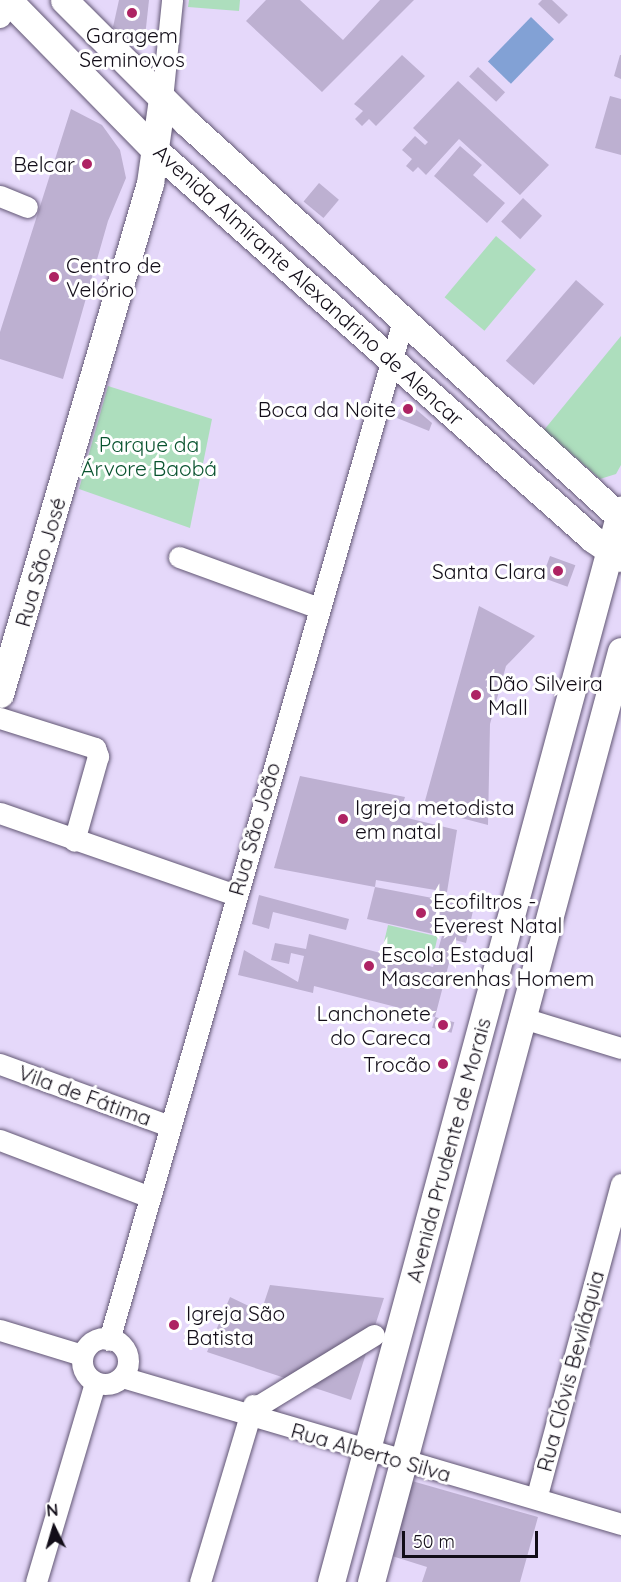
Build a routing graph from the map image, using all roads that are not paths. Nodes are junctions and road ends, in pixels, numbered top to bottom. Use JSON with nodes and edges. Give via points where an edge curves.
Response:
{"nodes":[{"id":1,"x":8,"y":0,"type":"edge"},
{"id":2,"x":64,"y":0,"type":"edge"},
{"id":3,"x":172,"y":0,"type":"edge"},
{"id":4,"x":0,"y":17,"type":"edge"},
{"id":5,"x":162,"y":99,"type":"junction"},
{"id":6,"x":156,"y":151,"type":"junction"},
{"id":7,"x":0,"y":196,"type":"edge"},
{"id":8,"x":27,"y":207,"type":"dead end"},
{"id":9,"x":300,"y":225,"type":"junction"},
{"id":10,"x":276,"y":256,"type":"junction"},
{"id":11,"x":403,"y":321,"type":"junction"},
{"id":12,"x":392,"y":359,"type":"junction"},
{"id":13,"x":620,"y":514,"type":"edge"},
{"id":14,"x":616,"y":556,"type":"edge"},
{"id":15,"x":179,"y":557,"type":"dead end"},
{"id":16,"x":319,"y":608,"type":"junction"},
{"id":17,"x":8,"y":641,"type":"edge"},
{"id":18,"x":621,"y":651,"type":"edge"},
{"id":19,"x":0,"y":694,"type":"edge"},
{"id":20,"x":0,"y":717,"type":"edge"},
{"id":21,"x":0,"y":813,"type":"edge"},
{"id":22,"x":74,"y":841,"type":"junction"},
{"id":23,"x":235,"y":895,"type":"junction"},
{"id":24,"x":520,"y":1017,"type":"junction"},
{"id":25,"x":621,"y":1048,"type":"edge"},
{"id":26,"x":0,"y":1064,"type":"edge"},
{"id":27,"x":169,"y":1126,"type":"junction"},
{"id":28,"x":0,"y":1140,"type":"edge"},
{"id":29,"x":621,"y":1184,"type":"edge"},
{"id":30,"x":150,"y":1197,"type":"junction"},
{"id":31,"x":0,"y":1330,"type":"edge"},
{"id":32,"x":374,"y":1335,"type":"dead end"},
{"id":33,"x":110,"y":1340,"type":"junction"},
{"id":34,"x":82,"y":1355,"type":"junction"},
{"id":35,"x":125,"y":1370,"type":"junction"},
{"id":36,"x":95,"y":1383,"type":"junction"},
{"id":37,"x":253,"y":1409,"type":"junction"},
{"id":38,"x":368,"y":1446,"type":"junction"},
{"id":39,"x":404,"y":1457,"type":"junction"},
{"id":40,"x":539,"y":1488,"type":"junction"},
{"id":41,"x":621,"y":1510,"type":"edge"},
{"id":42,"x":621,"y":1524,"type":"edge"},
{"id":43,"x":36,"y":1582,"type":"edge"},
{"id":44,"x":200,"y":1582,"type":"edge"},
{"id":45,"x":331,"y":1582,"type":"edge"},
{"id":46,"x":372,"y":1582,"type":"edge"}],
"edges":[{"from":1,"to":4,"type":"street"},
{"from":1,"to":6,"type":"main road","name":"Avenida Almirante Alexandrino de Alencar"},
{"from":2,"to":5,"type":"main road","name":"Avenida Almirante Alexandrino de Alencar"},
{"from":3,"to":5,"type":"street"},
{"from":5,"to":6,"type":"main road","name":"Rua São José"},
{"from":5,"to":9,"type":"main road","name":"Avenida Almirante Alexandrino de Alencar"},
{"from":6,"to":10,"type":"main road","name":"Avenida Almirante Alexandrino de Alencar"},
{"from":6,"to":17,"type":"main road","name":"Rua São José"},
{"from":7,"to":8,"type":"street"},
{"from":9,"to":10,"type":"main road"},
{"from":9,"to":11,"type":"main road","name":"Avenida Almirante Alexandrino de Alencar"},
{"from":10,"to":12,"type":"main road","name":"Avenida Almirante Alexandrino de Alencar"},
{"from":11,"to":12,"type":"street","name":"Rua São João"},
{"from":11,"to":13,"type":"main road","name":"Avenida Almirante Alexandrino de Alencar"},
{"from":12,"to":14,"type":"main road","name":"Avenida Almirante Alexandrino de Alencar"},
{"from":12,"to":16,"type":"street","name":"Rua São João"},
{"from":13,"to":14,"type":"main road","name":"Avenida Prudente de Morais"},
{"from":14,"to":38,"type":"main road","name":"Avenida Prudente de Morais"},
{"from":15,"to":16,"type":"street"},
{"from":16,"to":23,"type":"street","name":"Rua São João"},
{"from":17,"to":19,"type":"main road","name":"Rua São José"},
{"from":18,"to":24,"type":"main road","name":"Avenida Prudente de Morais"},
{"from":20,"to":22,"type":"street","via":[[95,748],[98,756]]},
{"from":21,"to":22,"type":"street"},
{"from":22,"to":23,"type":"street"},
{"from":23,"to":27,"type":"street","name":"Rua São João"},
{"from":24,"to":25,"type":"street"},
{"from":24,"to":39,"type":"main road","name":"Avenida Prudente de Morais"},
{"from":26,"to":27,"type":"street","name":"Vila de Fátima"},
{"from":27,"to":30,"type":"street","name":"Rua São João"},
{"from":28,"to":30,"type":"street"},
{"from":29,"to":40,"type":"street","name":"Rua Clóvis Beviláquia"},
{"from":30,"to":33,"type":"street","name":"Rua São João"},
{"from":31,"to":34,"type":"street"},
{"from":32,"to":37,"type":"street"},
{"from":33,"to":34,"type":"street","via":[[92,1343]]},
{"from":33,"to":35,"type":"street","via":[[124,1349]]},
{"from":34,"to":36,"type":"street","via":[[84,1370]]},
{"from":35,"to":36,"type":"street","via":[[109,1384]]},
{"from":35,"to":37,"type":"street","name":"Rua Alberto Silva"},
{"from":36,"to":43,"type":"street"},
{"from":37,"to":38,"type":"street","name":"Rua Alberto Silva"},
{"from":37,"to":44,"type":"street"},
{"from":38,"to":39,"type":"street","name":"Rua Alberto Silva"},
{"from":38,"to":45,"type":"main road","name":"Avenida Prudente de Morais"},
{"from":39,"to":40,"type":"street","name":"Rua Alberto Silva"},
{"from":39,"to":42,"type":"street","name":"Rua Alberto Silva"},
{"from":39,"to":46,"type":"main road","name":"Avenida Prudente de Morais"},
{"from":40,"to":41,"type":"street","name":"Rua Alberto Silva"}]}
